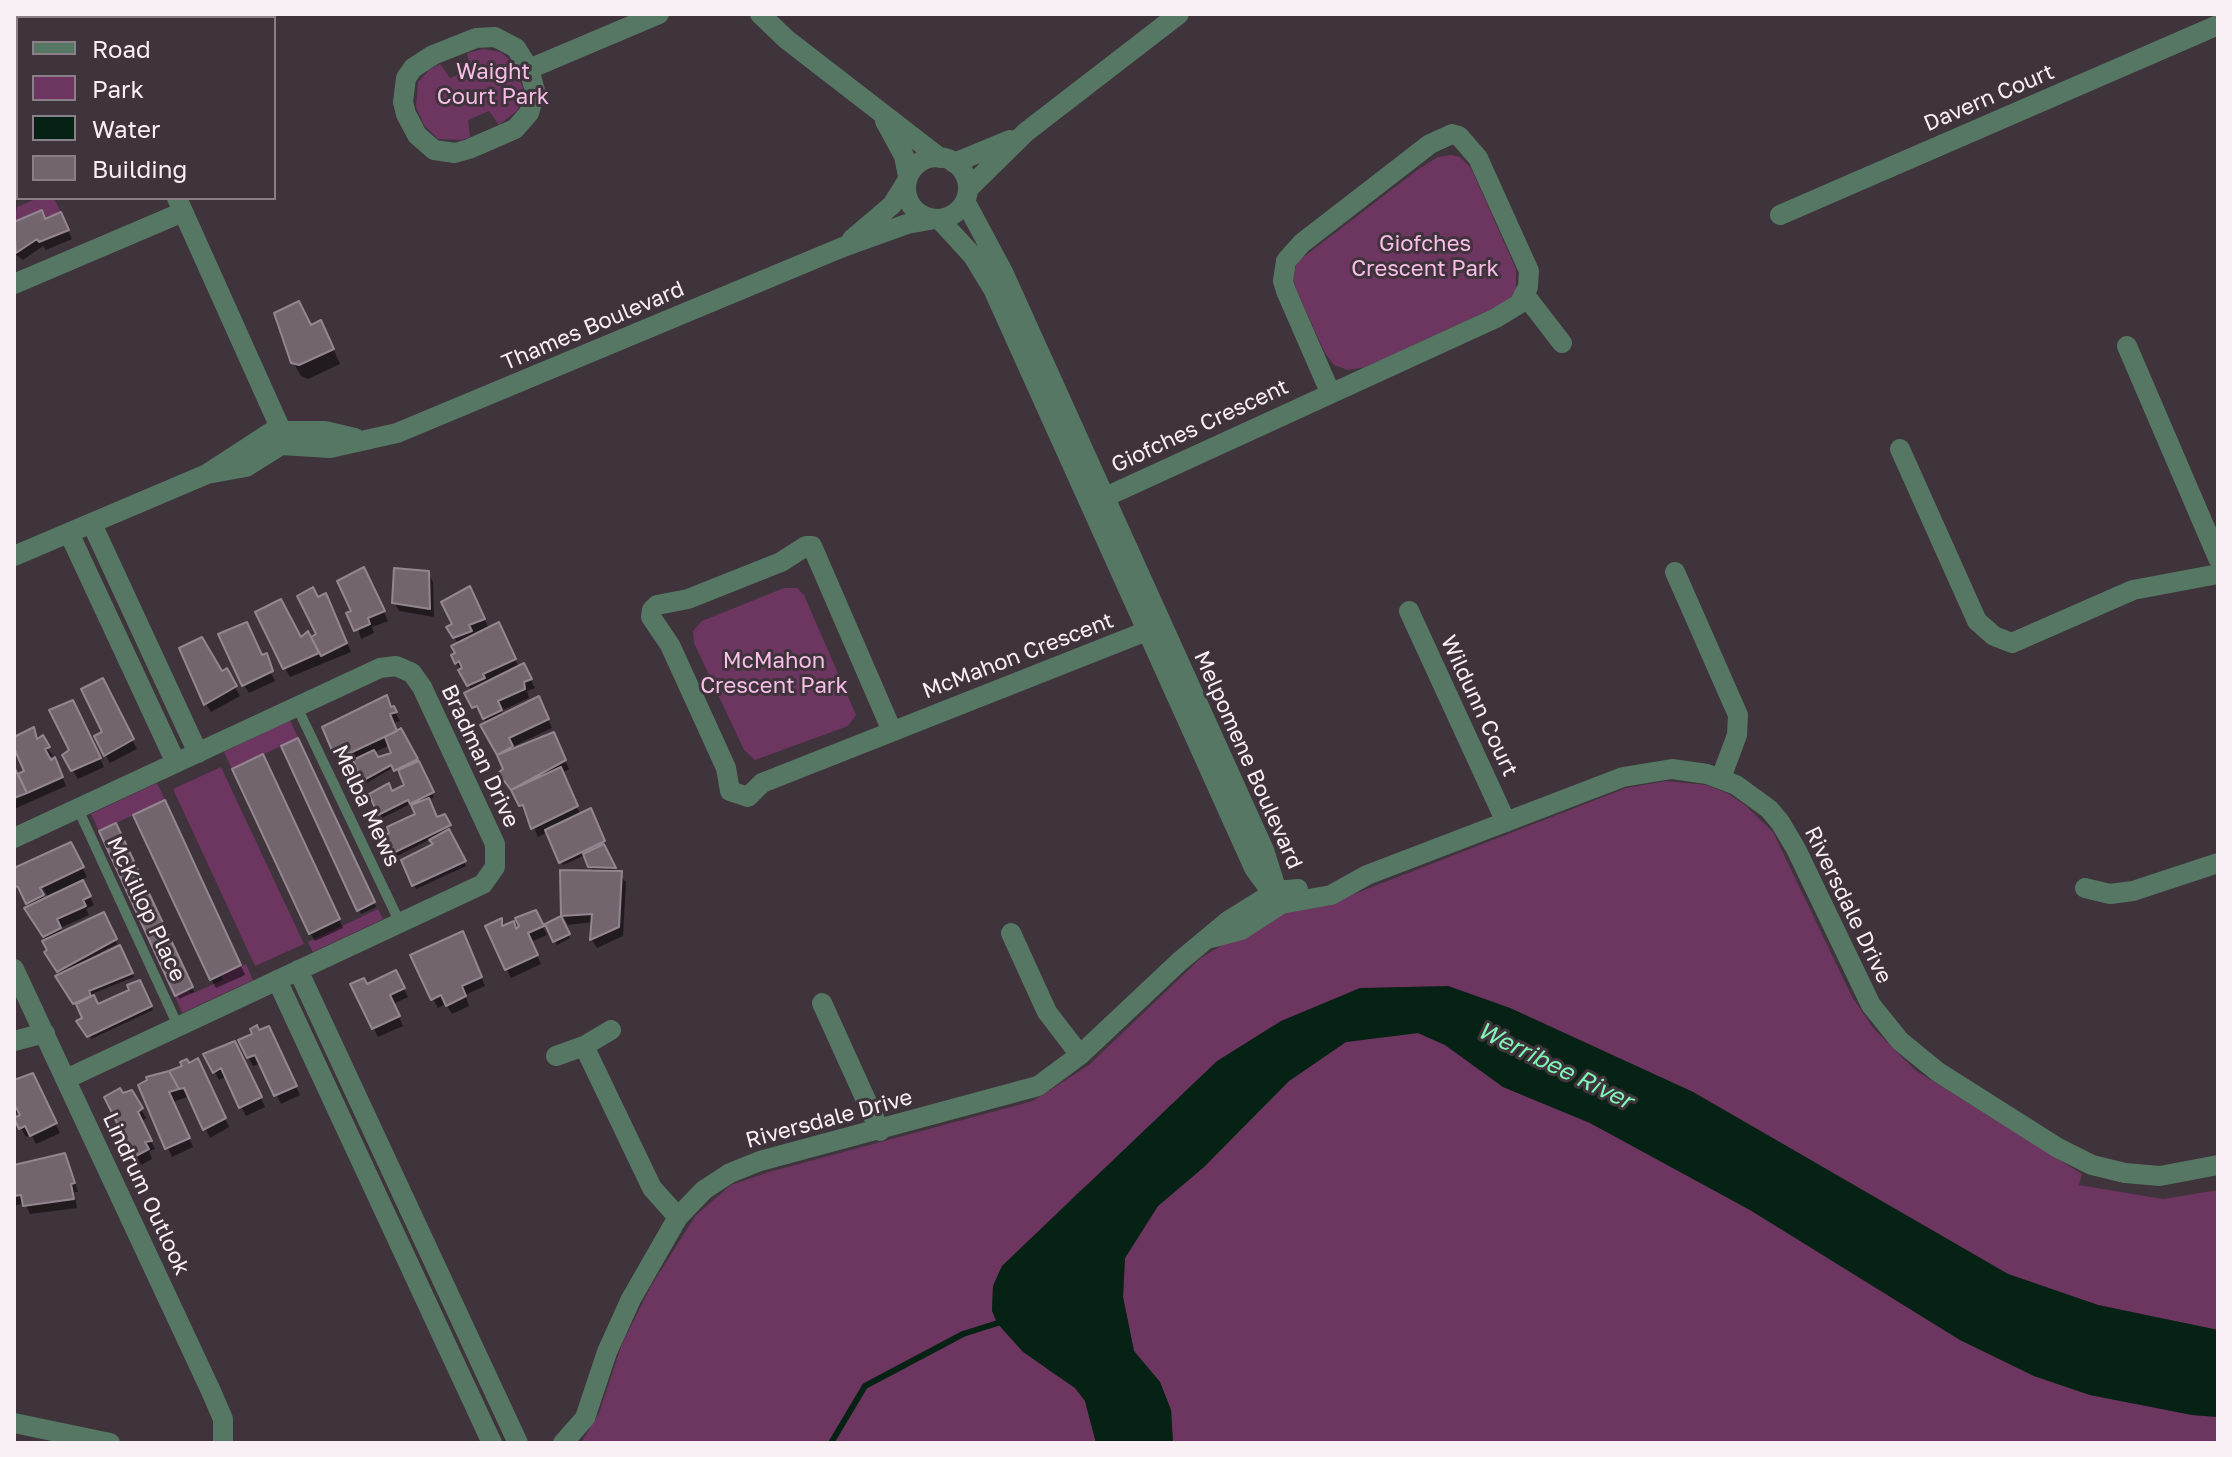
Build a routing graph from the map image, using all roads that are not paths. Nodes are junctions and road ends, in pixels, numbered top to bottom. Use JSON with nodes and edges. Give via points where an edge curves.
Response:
{"nodes":[{"id":1,"x":659,"y":14,"type":"edge"},
{"id":2,"x":760,"y":14,"type":"edge"},
{"id":3,"x":1179,"y":14,"type":"edge"},
{"id":4,"x":2218,"y":25,"type":"edge"},
{"id":5,"x":529,"y":69,"type":"junction"},
{"id":6,"x":883,"y":116,"type":"junction"},
{"id":7,"x":1026,"y":132,"type":"junction"},
{"id":8,"x":947,"y":160,"type":"junction"},
{"id":9,"x":908,"y":178,"type":"junction"},
{"id":10,"x":966,"y":195,"type":"junction"},
{"id":11,"x":180,"y":205,"type":"edge"},
{"id":12,"x":1780,"y":215,"type":"dead end"},
{"id":13,"x":937,"y":219,"type":"junction"},
{"id":14,"x":843,"y":247,"type":"junction"},
{"id":15,"x":14,"y":284,"type":"edge"},
{"id":16,"x":1525,"y":295,"type":"junction"},
{"id":17,"x":1562,"y":343,"type":"dead end"},
{"id":18,"x":2127,"y":346,"type":"dead end"},
{"id":19,"x":1330,"y":392,"type":"junction"},
{"id":20,"x":285,"y":437,"type":"junction"},
{"id":21,"x":1900,"y":449,"type":"dead end"},
{"id":22,"x":1097,"y":500,"type":"junction"},
{"id":23,"x":92,"y":524,"type":"junction"},
{"id":24,"x":69,"y":533,"type":"junction"},
{"id":25,"x":14,"y":556,"type":"edge"},
{"id":26,"x":2218,"y":558,"type":"edge"},
{"id":27,"x":1675,"y":572,"type":"dead end"},
{"id":28,"x":2218,"y":574,"type":"edge"},
{"id":29,"x":1409,"y":611,"type":"dead end"},
{"id":30,"x":1155,"y":628,"type":"junction"},
{"id":31,"x":297,"y":707,"type":"junction"},
{"id":32,"x":892,"y":731,"type":"junction"},
{"id":33,"x":198,"y":753,"type":"junction"},
{"id":34,"x":176,"y":763,"type":"junction"},
{"id":35,"x":1721,"y":778,"type":"junction"},
{"id":36,"x":78,"y":809,"type":"junction"},
{"id":37,"x":1506,"y":822,"type":"junction"},
{"id":38,"x":14,"y":838,"type":"edge"},
{"id":39,"x":2218,"y":863,"type":"edge"},
{"id":40,"x":2085,"y":888,"type":"dead end"},
{"id":41,"x":1277,"y":896,"type":"junction"},
{"id":42,"x":400,"y":923,"type":"junction"},
{"id":43,"x":1011,"y":933,"type":"dead end"},
{"id":44,"x":14,"y":969,"type":"edge"},
{"id":45,"x":298,"y":970,"type":"junction"},
{"id":46,"x":277,"y":980,"type":"junction"},
{"id":47,"x":822,"y":1003,"type":"dead end"},
{"id":48,"x":178,"y":1026,"type":"junction"},
{"id":49,"x":611,"y":1030,"type":"dead end"},
{"id":50,"x":45,"y":1033,"type":"junction"},
{"id":51,"x":14,"y":1041,"type":"edge"},
{"id":52,"x":584,"y":1046,"type":"junction"},
{"id":53,"x":1080,"y":1055,"type":"junction"},
{"id":54,"x":556,"y":1056,"type":"dead end"},
{"id":55,"x":66,"y":1079,"type":"junction"},
{"id":56,"x":362,"y":1106,"type":"junction"},
{"id":57,"x":340,"y":1117,"type":"junction"},
{"id":58,"x":880,"y":1131,"type":"junction"},
{"id":59,"x":2218,"y":1165,"type":"edge"},
{"id":60,"x":678,"y":1217,"type":"junction"},
{"id":61,"x":451,"y":1299,"type":"junction"},
{"id":62,"x":429,"y":1309,"type":"junction"},
{"id":63,"x":14,"y":1423,"type":"edge"},
{"id":64,"x":110,"y":1443,"type":"edge"},
{"id":65,"x":223,"y":1443,"type":"edge"},
{"id":66,"x":492,"y":1443,"type":"edge"},
{"id":67,"x":518,"y":1443,"type":"edge"},
{"id":68,"x":563,"y":1443,"type":"edge"}],
"edges":[{"from":1,"to":5,"type":"street"},
{"from":2,"to":6,"type":"street"},
{"from":3,"to":7,"type":"street"},
{"from":4,"to":12,"type":"street","name":"Davern Court"},
{"from":5,"to":5,"type":"street","via":[[516,48],[495,37],[476,38],[433,55],[406,78],[403,102],[411,126],[425,144],[443,153],[500,137],[529,113],[535,91]]},
{"from":6,"to":8,"type":"street"},
{"from":6,"to":9,"type":"street","via":[[904,156]]},
{"from":7,"to":8,"type":"street"},
{"from":7,"to":10,"type":"street"},
{"from":8,"to":9,"type":"street","via":[[921,162]]},
{"from":8,"to":10,"type":"street","via":[[962,170]]},
{"from":9,"to":13,"type":"street","via":[[912,207]]},
{"from":9,"to":14,"type":"street","name":"Thames Boulevard","via":[[892,205]]},
{"from":10,"to":13,"type":"street","via":[[955,214]]},
{"from":10,"to":22,"type":"street","name":"Melpomene Boulevard"},
{"from":11,"to":15,"type":"street"},
{"from":11,"to":20,"type":"street"},
{"from":13,"to":14,"type":"street","name":"Thames Boulevard"},
{"from":13,"to":22,"type":"street","name":"Melpomene Boulevard","via":[[973,256],[993,289]]},
{"from":14,"to":20,"type":"street","name":"Thames Boulevard","via":[[412,428],[330,448]]},
{"from":16,"to":17,"type":"street"},
{"from":16,"to":19,"type":"street","name":"Giofches Crescent","via":[[1496,318]]},
{"from":16,"to":19,"type":"street","via":[[1529,271],[1478,158],[1459,136],[1441,137],[1302,243],[1286,261],[1286,291]]},
{"from":18,"to":26,"type":"street"},
{"from":19,"to":22,"type":"street","name":"Giofches Crescent"},
{"from":20,"to":23,"type":"street","via":[[246,467],[207,474]]},
{"from":21,"to":28,"type":"street","via":[[1977,621],[1994,636],[2012,643],[2133,590]]},
{"from":22,"to":30,"type":"street","name":"Melpomene Boulevard"},
{"from":23,"to":24,"type":"street"},
{"from":23,"to":33,"type":"street"},
{"from":24,"to":25,"type":"street"},
{"from":24,"to":34,"type":"street"},
{"from":27,"to":35,"type":"street","via":[[1738,715],[1737,735]]},
{"from":29,"to":37,"type":"street","name":"Wildunn Court"},
{"from":30,"to":32,"type":"street","name":"McMahon Crescent"},
{"from":30,"to":41,"type":"street","name":"Melpomene Boulevard","via":[[1254,868]]},
{"from":31,"to":33,"type":"street","name":"Bradman Drive"},
{"from":31,"to":42,"type":"lane","name":"Melba Mews"},
{"from":31,"to":42,"type":"street","name":"Bradman Drive","via":[[389,666],[412,673],[428,700],[492,835],[496,862],[483,884]]},
{"from":32,"to":32,"type":"street","name":"McMahon Crescent","via":[[762,783],[753,796],[739,796],[730,791],[726,768],[652,610],[812,546]]},
{"from":33,"to":34,"type":"street","name":"Bradman Drive"},
{"from":34,"to":36,"type":"street","name":"Bradman Drive"},
{"from":35,"to":37,"type":"street","name":"Riversdale Drive","via":[[1652,771]]},
{"from":35,"to":59,"type":"street","name":"Riversdale Drive","via":[[1780,822],[1860,988],[1884,1023],[1919,1057],[2092,1165],[2160,1176]]},
{"from":36,"to":38,"type":"street","name":"Bradman Drive"},
{"from":36,"to":48,"type":"lane","name":"McKillop Place"},
{"from":37,"to":41,"type":"street","name":"Riversdale Drive","via":[[1316,900]]},
{"from":39,"to":40,"type":"street","via":[[2133,891],[2110,894]]},
{"from":41,"to":53,"type":"street","name":"Riversdale Drive","via":[[1241,930],[1207,939]]},
{"from":42,"to":45,"type":"street","name":"Bradman Drive"},
{"from":43,"to":53,"type":"street","via":[[1047,1012]]},
{"from":44,"to":50,"type":"street","name":"Lindrum Outlook"},
{"from":45,"to":46,"type":"street","name":"Bradman Drive"},
{"from":45,"to":56,"type":"street"},
{"from":46,"to":48,"type":"street","name":"Bradman Drive"},
{"from":46,"to":57,"type":"street"},
{"from":47,"to":58,"type":"street"},
{"from":48,"to":55,"type":"street","name":"Bradman Drive"},
{"from":49,"to":52,"type":"street"},
{"from":50,"to":51,"type":"street"},
{"from":50,"to":55,"type":"street","name":"Lindrum Outlook"},
{"from":52,"to":54,"type":"street"},
{"from":52,"to":60,"type":"street","via":[[652,1188]]},
{"from":53,"to":58,"type":"street","name":"Riversdale Drive","via":[[1028,1090]]},
{"from":55,"to":65,"type":"street","name":"Lindrum Outlook","via":[[214,1398],[223,1419]]},
{"from":56,"to":57,"type":"street"},
{"from":56,"to":61,"type":"street"},
{"from":57,"to":62,"type":"street"},
{"from":58,"to":60,"type":"street","name":"Riversdale Drive","via":[[744,1167],[704,1190]]},
{"from":60,"to":68,"type":"street","name":"Riversdale Drive","via":[[617,1328],[585,1418]]},
{"from":61,"to":62,"type":"street"},
{"from":61,"to":67,"type":"street"},
{"from":62,"to":66,"type":"street"},
{"from":63,"to":64,"type":"street"}]}
